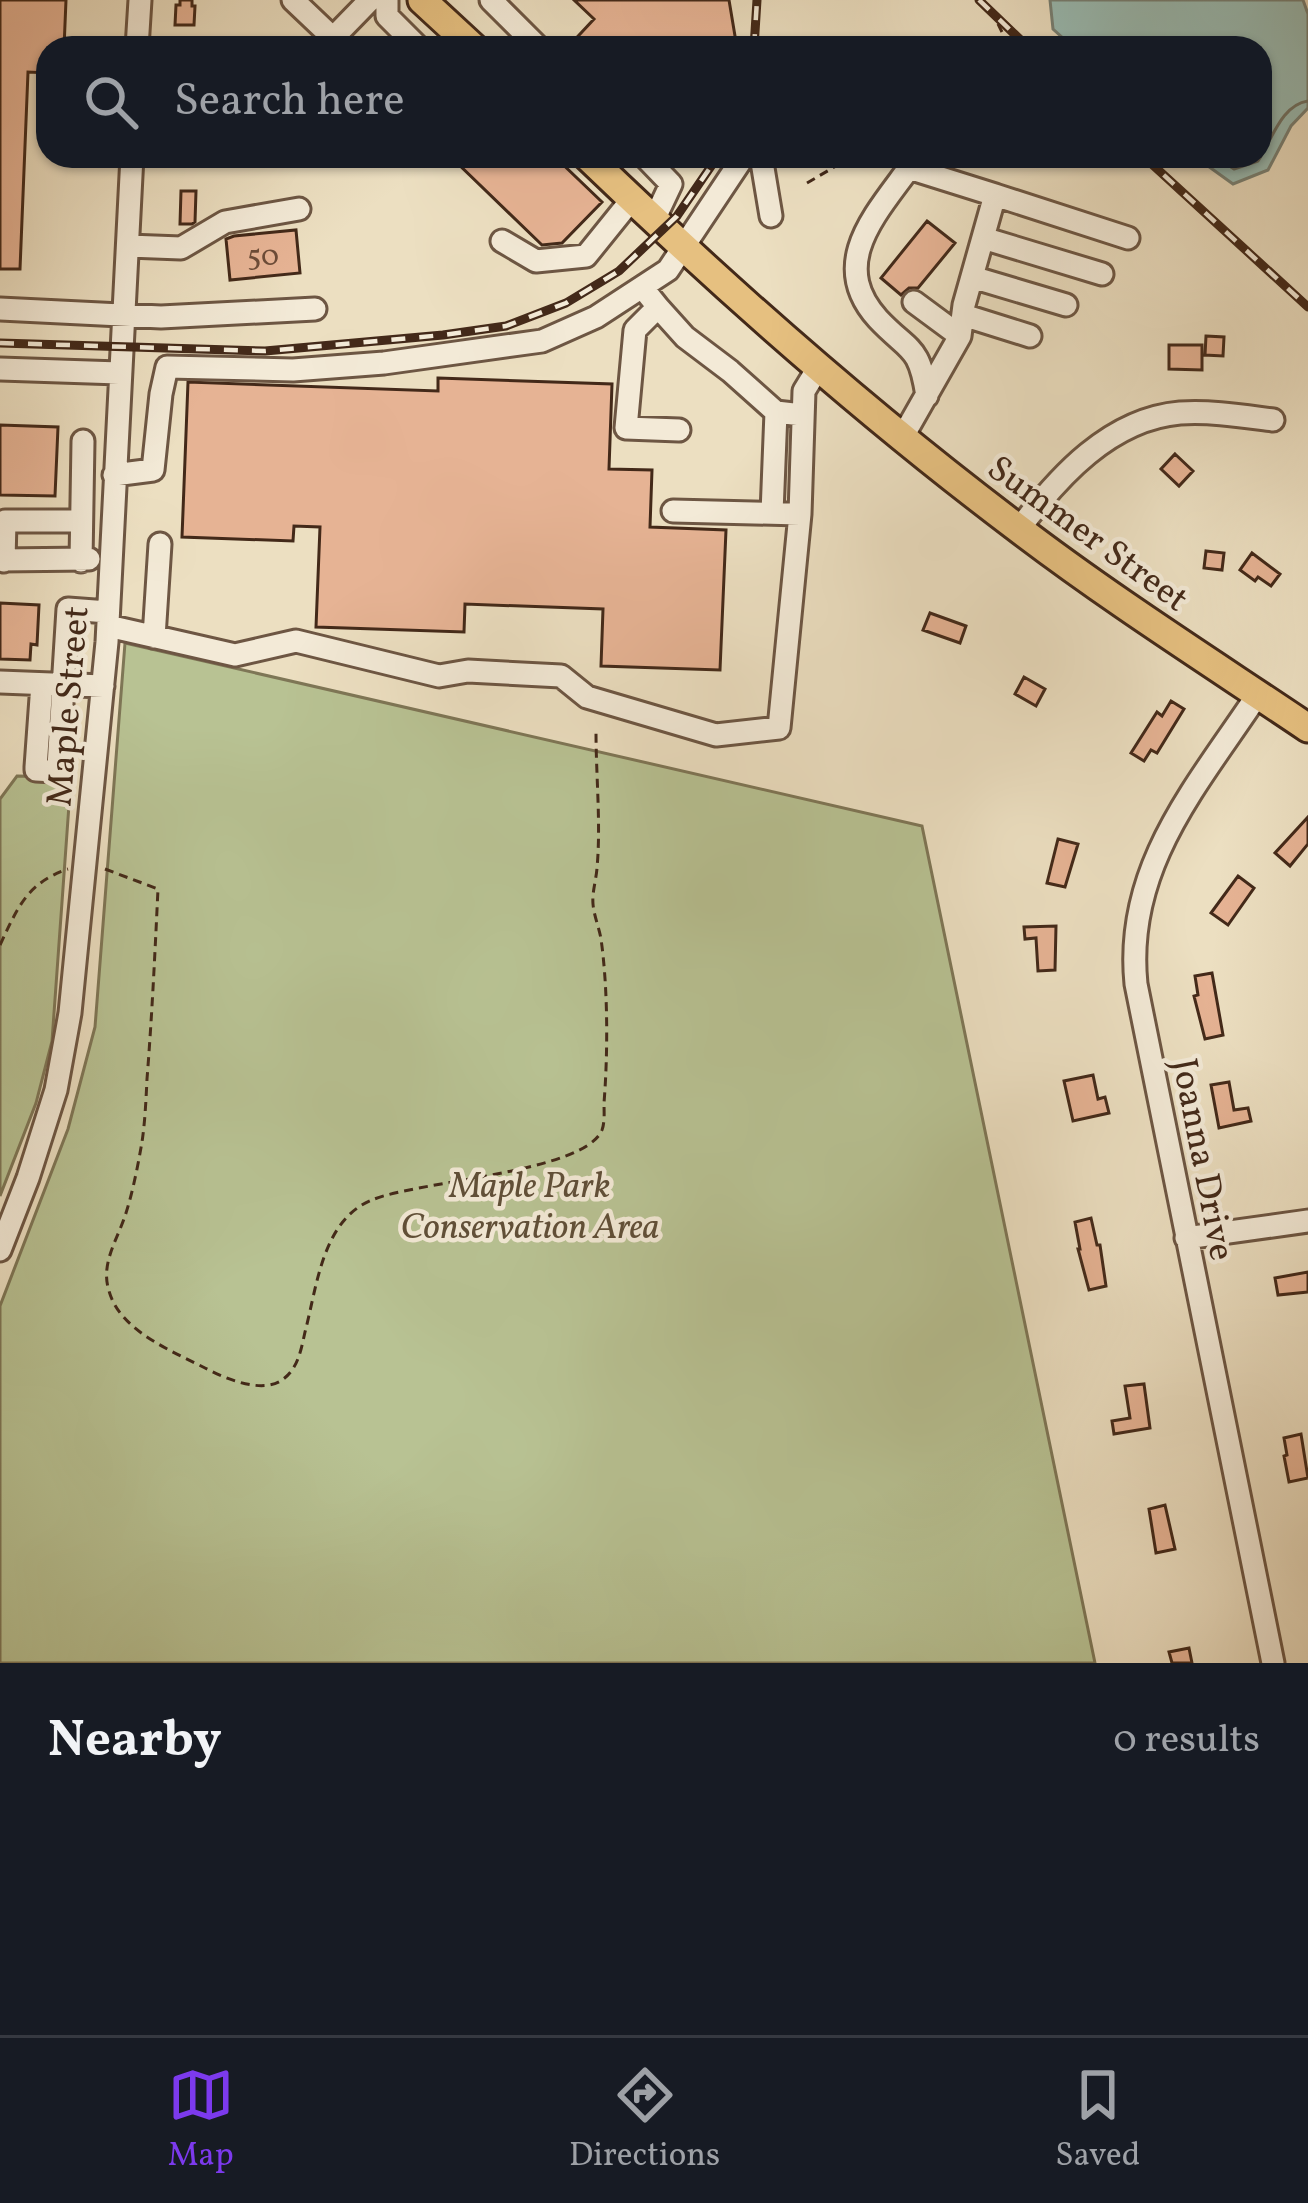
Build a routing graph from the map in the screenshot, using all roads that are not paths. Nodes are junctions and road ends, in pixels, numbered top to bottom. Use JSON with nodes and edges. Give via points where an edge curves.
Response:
{"nodes":[{"id":1,"x":140,"y":0,"type":"edge"},
{"id":2,"x":293,"y":0,"type":"edge"},
{"id":3,"x":370,"y":0,"type":"edge"},
{"id":4,"x":388,"y":0,"type":"edge"},
{"id":5,"x":422,"y":0,"type":"edge"},
{"id":6,"x":491,"y":0,"type":"edge"},
{"id":7,"x":138,"y":36,"type":"edge"},
{"id":8,"x":331,"y":36,"type":"edge"},
{"id":9,"x":335,"y":36,"type":"edge"},
{"id":10,"x":407,"y":36,"type":"edge"},
{"id":11,"x":456,"y":36,"type":"edge"},
{"id":12,"x":527,"y":36,"type":"edge"},
{"id":13,"x":131,"y":168,"type":"edge"},
{"id":14,"x":599,"y":168,"type":"edge"},
{"id":15,"x":656,"y":168,"type":"edge"},
{"id":16,"x":736,"y":168,"type":"edge"},
{"id":17,"x":763,"y":168,"type":"edge"},
{"id":18,"x":995,"y":195,"type":"junction"},
{"id":19,"x":632,"y":199,"type":"junction"},
{"id":20,"x":299,"y":209,"type":"dead end"},
{"id":21,"x":771,"y":216,"type":"dead end"},
{"id":22,"x":654,"y":220,"type":"junction"},
{"id":23,"x":983,"y":238,"type":"junction"},
{"id":24,"x":1128,"y":238,"type":"dead end"},
{"id":25,"x":502,"y":241,"type":"dead end"},
{"id":26,"x":128,"y":246,"type":"junction"},
{"id":27,"x":682,"y":247,"type":"junction"},
{"id":28,"x":1102,"y":274,"type":"dead end"},
{"id":29,"x":972,"y":277,"type":"junction"},
{"id":30,"x":642,"y":287,"type":"junction"},
{"id":31,"x":914,"y":302,"type":"dead end"},
{"id":32,"x":1066,"y":305,"type":"dead end"},
{"id":33,"x":658,"y":307,"type":"junction"},
{"id":34,"x":0,"y":309,"type":"edge"},
{"id":35,"x":315,"y":310,"type":"dead end"},
{"id":36,"x":124,"y":314,"type":"junction"},
{"id":37,"x":961,"y":325,"type":"junction"},
{"id":38,"x":1030,"y":336,"type":"dead end"},
{"id":39,"x":0,"y":368,"type":"edge"},
{"id":40,"x":119,"y":373,"type":"junction"},
{"id":41,"x":827,"y":376,"type":"junction"},
{"id":42,"x":927,"y":396,"type":"junction"},
{"id":43,"x":776,"y":412,"type":"junction"},
{"id":44,"x":802,"y":415,"type":"junction"},
{"id":45,"x":1273,"y":420,"type":"dead end"},
{"id":46,"x":679,"y":430,"type":"dead end"},
{"id":47,"x":902,"y":438,"type":"junction"},
{"id":48,"x":83,"y":441,"type":"dead end"},
{"id":49,"x":115,"y":476,"type":"junction"},
{"id":50,"x":673,"y":511,"type":"dead end"},
{"id":51,"x":772,"y":513,"type":"junction"},
{"id":52,"x":800,"y":514,"type":"junction"},
{"id":53,"x":80,"y":521,"type":"junction"},
{"id":54,"x":1019,"y":529,"type":"junction"},
{"id":55,"x":160,"y":544,"type":"dead end"},
{"id":56,"x":110,"y":554,"type":"junction"},
{"id":57,"x":2,"y":561,"type":"edge"},
{"id":58,"x":81,"y":562,"type":"junction"},
{"id":59,"x":108,"y":619,"type":"junction"},
{"id":60,"x":154,"y":637,"type":"junction"},
{"id":61,"x":0,"y":682,"type":"edge"},
{"id":62,"x":52,"y":685,"type":"junction"},
{"id":63,"x":103,"y":686,"type":"junction"},
{"id":64,"x":1258,"y":694,"type":"junction"},
{"id":65,"x":1308,"y":728,"type":"edge"},
{"id":66,"x":1308,"y":1221,"type":"edge"},
{"id":67,"x":1186,"y":1238,"type":"junction"},
{"id":68,"x":0,"y":1250,"type":"edge"},
{"id":69,"x":1273,"y":1663,"type":"edge"}],
"edges":[{"from":1,"to":7,"type":"street"},
{"from":2,"to":8,"type":"street"},
{"from":3,"to":9,"type":"street"},
{"from":4,"to":10,"type":"street","via":[[387,16]]},
{"from":5,"to":11,"type":"main road"},
{"from":6,"to":12,"type":"street"},
{"from":13,"to":26,"type":"street","name":"Maple Street"},
{"from":14,"to":19,"type":"main road","name":"Summer Street"},
{"from":15,"to":22,"type":"street","via":[[671,184]]},
{"from":16,"to":27,"type":"street"},
{"from":17,"to":21,"type":"street"},
{"from":18,"to":23,"type":"street"},
{"from":18,"to":24,"type":"street"},
{"from":18,"to":42,"type":"street","via":[[909,168],[858,248],[862,297],[913,349]]},
{"from":19,"to":22,"type":"main road","name":"Summer Street"},
{"from":19,"to":25,"type":"street","via":[[586,256],[536,261]]},
{"from":20,"to":26,"type":"street","via":[[225,222],[181,248]]},
{"from":22,"to":27,"type":"main road","name":"Summer Street"},
{"from":23,"to":28,"type":"street"},
{"from":23,"to":29,"type":"street"},
{"from":26,"to":36,"type":"street","name":"Maple Street"},
{"from":27,"to":30,"type":"street"},
{"from":27,"to":41,"type":"main road","name":"Summer Street"},
{"from":29,"to":32,"type":"street"},
{"from":29,"to":37,"type":"street"},
{"from":30,"to":33,"type":"street"},
{"from":30,"to":49,"type":"street","via":[[542,341],[384,364],[167,367],[153,470]]},
{"from":31,"to":37,"type":"street"},
{"from":33,"to":43,"type":"street"},
{"from":33,"to":46,"type":"street","via":[[634,330],[626,428]]},
{"from":34,"to":36,"type":"street"},
{"from":35,"to":36,"type":"street"},
{"from":36,"to":40,"type":"street","name":"Maple Street"},
{"from":37,"to":38,"type":"street"},
{"from":37,"to":42,"type":"street"},
{"from":39,"to":40,"type":"street"},
{"from":40,"to":49,"type":"street","name":"Maple Street"},
{"from":41,"to":44,"type":"street","via":[[804,391]]},
{"from":41,"to":47,"type":"main road","name":"Summer Street"},
{"from":42,"to":47,"type":"street"},
{"from":43,"to":44,"type":"street"},
{"from":43,"to":51,"type":"street"},
{"from":44,"to":52,"type":"street"},
{"from":45,"to":54,"type":"street","via":[[1177,413],[1130,428],[1058,480]]},
{"from":47,"to":54,"type":"main road","name":"Summer Street"},
{"from":48,"to":53,"type":"street"},
{"from":49,"to":56,"type":"street","name":"Maple Street"},
{"from":50,"to":51,"type":"street"},
{"from":51,"to":52,"type":"street"},
{"from":52,"to":60,"type":"street","via":[[779,728],[716,735],[587,698],[561,676],[440,676],[296,640],[235,655]]},
{"from":53,"to":57,"type":"street","via":[[5,521]]},
{"from":53,"to":58,"type":"street"},
{"from":54,"to":64,"type":"main road","name":"Summer Street"},
{"from":55,"to":60,"type":"street"},
{"from":56,"to":58,"type":"street"},
{"from":56,"to":59,"type":"street","name":"Maple Street"},
{"from":57,"to":58,"type":"street"},
{"from":59,"to":60,"type":"street"},
{"from":59,"to":62,"type":"street","via":[[68,609]]},
{"from":59,"to":63,"type":"street","name":"Maple Street"},
{"from":61,"to":62,"type":"street"},
{"from":62,"to":63,"type":"street"},
{"from":63,"to":68,"type":"street","name":"Maple Street","via":[[64,1053]]},
{"from":64,"to":65,"type":"main road","name":"Summer Street"},
{"from":64,"to":67,"type":"street","name":"Joanna Drive","via":[[1166,835],[1135,926],[1136,984]]},
{"from":66,"to":67,"type":"street"},
{"from":67,"to":69,"type":"street","name":"Joanna Drive"}]}
